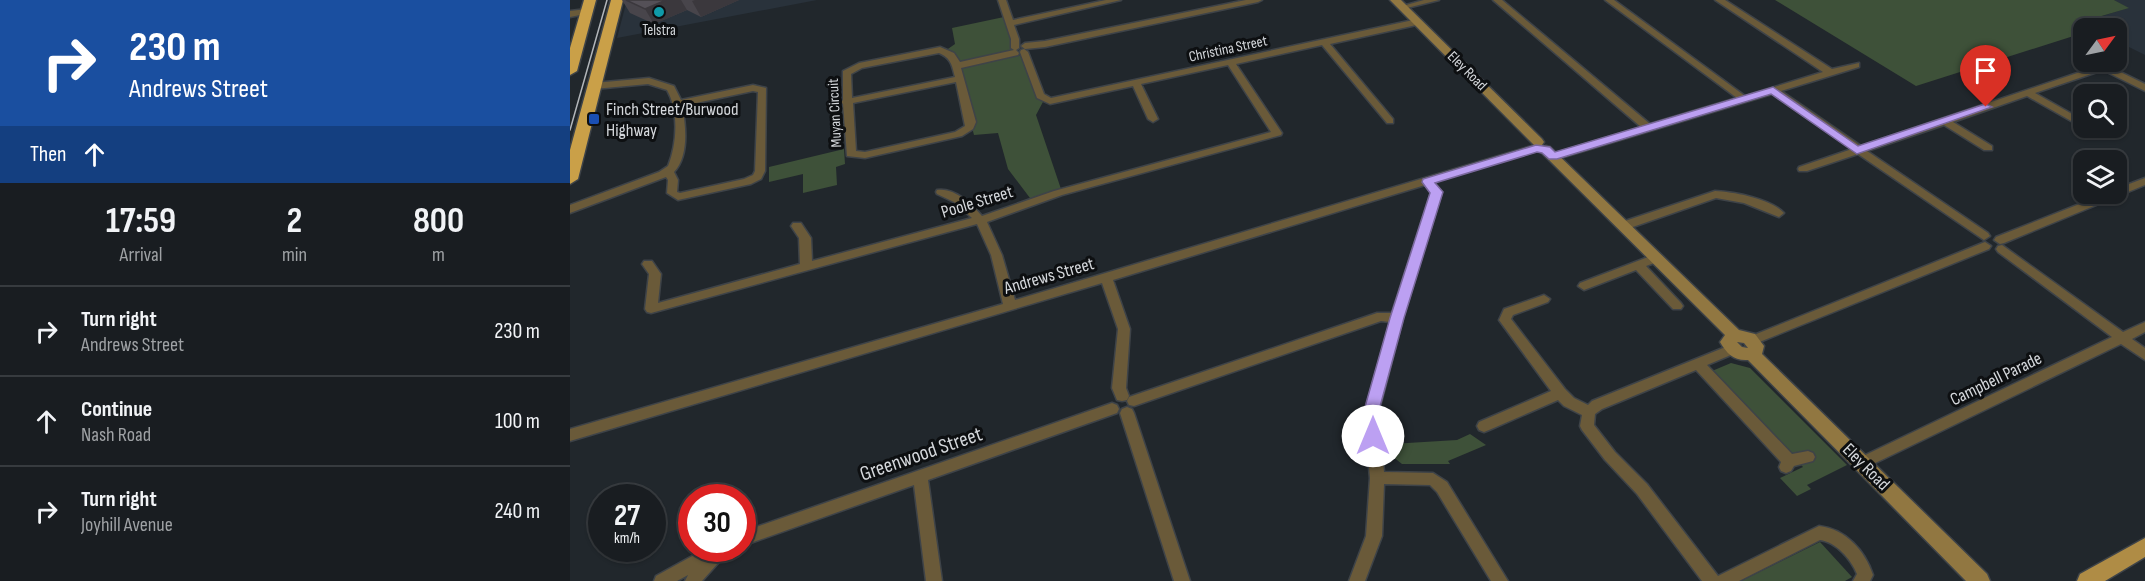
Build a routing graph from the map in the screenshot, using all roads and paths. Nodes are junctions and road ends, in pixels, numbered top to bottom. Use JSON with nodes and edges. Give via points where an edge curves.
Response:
{"nodes":[{"id":1,"x":617,"y":0,"type":"edge"},
{"id":2,"x":1002,"y":0,"type":"edge"},
{"id":3,"x":1117,"y":0,"type":"edge"},
{"id":4,"x":1258,"y":0,"type":"edge"},
{"id":5,"x":1435,"y":0,"type":"edge"},
{"id":6,"x":1497,"y":0,"type":"edge"},
{"id":7,"x":1609,"y":0,"type":"edge"},
{"id":8,"x":1719,"y":0,"type":"edge"},
{"id":9,"x":1399,"y":4,"type":"edge"},
{"id":10,"x":589,"y":5,"type":"edge"},
{"id":11,"x":570,"y":14,"type":"edge"},
{"id":12,"x":611,"y":21,"type":"junction"},
{"id":13,"x":1418,"y":22,"type":"junction"},
{"id":14,"x":1010,"y":23,"type":"junction"},
{"id":15,"x":582,"y":31,"type":"junction"},
{"id":16,"x":1324,"y":42,"type":"junction"},
{"id":17,"x":1019,"y":49,"type":"junction"},
{"id":18,"x":1231,"y":63,"type":"junction"},
{"id":19,"x":955,"y":64,"type":"junction"},
{"id":20,"x":1856,"y":65,"type":"dead end"},
{"id":21,"x":570,"y":71,"type":"edge"},
{"id":22,"x":1831,"y":73,"type":"junction"},
{"id":23,"x":959,"y":79,"type":"junction"},
{"id":24,"x":1136,"y":83,"type":"junction"},
{"id":25,"x":2145,"y":88,"type":"edge"},
{"id":26,"x":1773,"y":90,"type":"junction"},
{"id":27,"x":593,"y":92,"type":"junction"},
{"id":28,"x":2028,"y":93,"type":"junction"},
{"id":29,"x":1744,"y":99,"type":"junction"},
{"id":30,"x":846,"y":102,"type":"junction"},
{"id":31,"x":678,"y":104,"type":"junction"},
{"id":32,"x":2073,"y":118,"type":"edge"},
{"id":33,"x":1153,"y":119,"type":"dead end"},
{"id":34,"x":1390,"y":121,"type":"dead end"},
{"id":35,"x":1945,"y":121,"type":"junction"},
{"id":36,"x":1647,"y":128,"type":"junction"},
{"id":37,"x":1988,"y":148,"type":"dead end"},
{"id":38,"x":1544,"y":149,"type":"junction"},
{"id":39,"x":1857,"y":150,"type":"junction"},
{"id":40,"x":1803,"y":169,"type":"dead end"},
{"id":41,"x":668,"y":172,"type":"junction"},
{"id":42,"x":570,"y":179,"type":"edge"},
{"id":43,"x":2145,"y":181,"type":"edge"},
{"id":44,"x":1428,"y":182,"type":"junction"},
{"id":45,"x":2127,"y":188,"type":"edge"},
{"id":46,"x":941,"y":192,"type":"dead end"},
{"id":47,"x":609,"y":193,"type":"junction"},
{"id":48,"x":570,"y":198,"type":"edge"},
{"id":49,"x":2090,"y":204,"type":"edge"},
{"id":50,"x":570,"y":209,"type":"edge"},
{"id":51,"x":1779,"y":213,"type":"dead end"},
{"id":52,"x":980,"y":220,"type":"junction"},
{"id":53,"x":798,"y":226,"type":"dead end"},
{"id":54,"x":1623,"y":226,"type":"junction"},
{"id":55,"x":1985,"y":241,"type":"junction"},
{"id":56,"x":2001,"y":244,"type":"junction"},
{"id":57,"x":1656,"y":258,"type":"junction"},
{"id":58,"x":648,"y":264,"type":"dead end"},
{"id":59,"x":1639,"y":266,"type":"junction"},
{"id":60,"x":806,"y":267,"type":"junction"},
{"id":61,"x":1106,"y":278,"type":"junction"},
{"id":62,"x":1584,"y":286,"type":"dead end"},
{"id":63,"x":1544,"y":299,"type":"dead end"},
{"id":64,"x":1010,"y":306,"type":"junction"},
{"id":65,"x":1677,"y":306,"type":"dead end"},
{"id":66,"x":1397,"y":318,"type":"junction"},
{"id":67,"x":2145,"y":327,"type":"edge"},
{"id":68,"x":2122,"y":338,"type":"junction"},
{"id":69,"x":1733,"y":342,"type":"junction"},
{"id":70,"x":1753,"y":347,"type":"junction"},
{"id":71,"x":2145,"y":355,"type":"edge"},
{"id":72,"x":1698,"y":364,"type":"junction"},
{"id":73,"x":1560,"y":393,"type":"junction"},
{"id":74,"x":1124,"y":405,"type":"junction"},
{"id":75,"x":1589,"y":412,"type":"junction"},
{"id":76,"x":1484,"y":426,"type":"dead end"},
{"id":77,"x":570,"y":435,"type":"edge"},
{"id":78,"x":1808,"y":457,"type":"dead end"},
{"id":79,"x":1862,"y":463,"type":"junction"},
{"id":80,"x":920,"y":477,"type":"junction"},
{"id":81,"x":1377,"y":478,"type":"junction"},
{"id":82,"x":756,"y":534,"type":"edge"},
{"id":83,"x":2145,"y":547,"type":"edge"},
{"id":84,"x":698,"y":562,"type":"edge"},
{"id":85,"x":708,"y":562,"type":"edge"},
{"id":86,"x":662,"y":581,"type":"edge"},
{"id":87,"x":693,"y":581,"type":"edge"},
{"id":88,"x":934,"y":581,"type":"edge"},
{"id":89,"x":1182,"y":581,"type":"edge"},
{"id":90,"x":1357,"y":581,"type":"edge"},
{"id":91,"x":1500,"y":581,"type":"edge"},
{"id":92,"x":1712,"y":581,"type":"edge"},
{"id":93,"x":1723,"y":581,"type":"edge"},
{"id":94,"x":1861,"y":581,"type":"edge"},
{"id":95,"x":1980,"y":581,"type":"edge"},
{"id":96,"x":2087,"y":581,"type":"edge"}],
"edges":[{"from":1,"to":12,"type":"highway"},
{"from":2,"to":14,"type":"street"},
{"from":3,"to":14,"type":"street"},
{"from":4,"to":17,"type":"street"},
{"from":5,"to":9,"type":"street"},
{"from":6,"to":36,"type":"street"},
{"from":7,"to":29,"type":"street"},
{"from":8,"to":22,"type":"street"},
{"from":9,"to":13,"type":"main road","name":"Eley Road"},
{"from":10,"to":11,"type":"street"},
{"from":10,"to":15,"type":"highway"},
{"from":12,"to":15,"type":"highway"},
{"from":12,"to":27,"type":"highway"},
{"from":13,"to":16,"type":"street","name":"Christina Street"},
{"from":13,"to":38,"type":"main road","name":"Eley Road"},
{"from":14,"to":17,"type":"street"},
{"from":15,"to":21,"type":"highway"},
{"from":16,"to":18,"type":"street","name":"Christina Street"},
{"from":16,"to":34,"type":"street"},
{"from":17,"to":19,"type":"street"},
{"from":17,"to":24,"type":"street","name":"Christina Street","via":[[1044,100]]},
{"from":18,"to":24,"type":"street","name":"Christina Street"},
{"from":18,"to":52,"type":"street","name":"Poole Street","via":[[1277,133],[1058,193]]},
{"from":19,"to":23,"type":"street","name":"Muyan Circuit"},
{"from":19,"to":30,"type":"street","name":"Muyan Circuit","via":[[945,51],[934,50],[855,67],[844,77]]},
{"from":20,"to":22,"type":"street","name":"Andrews Street"},
{"from":22,"to":26,"type":"street","name":"Andrews Street"},
{"from":23,"to":30,"type":"street"},
{"from":23,"to":30,"type":"street","name":"Muyan Circuit","via":[[971,122],[968,130],[865,155],[850,151]]},
{"from":24,"to":33,"type":"street"},
{"from":25,"to":28,"type":"street","via":[[2104,67]]},
{"from":26,"to":29,"type":"street","name":"Andrews Street"},
{"from":26,"to":39,"type":"street"},
{"from":27,"to":31,"type":"street","via":[[649,81],[665,84],[675,93]]},
{"from":27,"to":42,"type":"highway"},
{"from":28,"to":32,"type":"street"},
{"from":28,"to":35,"type":"street"},
{"from":29,"to":36,"type":"street","name":"Andrews Street"},
{"from":31,"to":41,"type":"street","via":[[679,141],[674,165]]},
{"from":31,"to":41,"type":"street","via":[[753,88],[763,90],[760,171],[747,182],[678,197],[672,193],[673,180]]},
{"from":35,"to":37,"type":"street"},
{"from":35,"to":39,"type":"street"},
{"from":36,"to":38,"type":"street","name":"Andrews Street"},
{"from":38,"to":44,"type":"street","name":"Andrews Street"},
{"from":38,"to":54,"type":"main road","name":"Eley Road"},
{"from":39,"to":40,"type":"street"},
{"from":39,"to":55,"type":"street"},
{"from":41,"to":47,"type":"street"},
{"from":43,"to":45,"type":"street"},
{"from":44,"to":61,"type":"street","name":"Andrews Street"},
{"from":44,"to":66,"type":"street","via":[[1437,192]]},
{"from":46,"to":52,"type":"street","via":[[955,196]]},
{"from":47,"to":48,"type":"street"},
{"from":47,"to":50,"type":"street"},
{"from":49,"to":56,"type":"street"},
{"from":51,"to":54,"type":"street","via":[[1731,195],[1715,194]]},
{"from":52,"to":60,"type":"street","name":"Poole Street"},
{"from":52,"to":64,"type":"street","via":[[995,247]]},
{"from":53,"to":60,"type":"street","via":[[805,238]]},
{"from":54,"to":57,"type":"main road","name":"Eley Road"},
{"from":55,"to":56,"type":"street","via":[[1992,249]]},
{"from":55,"to":70,"type":"street"},
{"from":56,"to":68,"type":"street"},
{"from":57,"to":59,"type":"street"},
{"from":57,"to":69,"type":"main road","name":"Eley Road"},
{"from":58,"to":60,"type":"street","name":"Poole Street","via":[[655,274],[651,309]]},
{"from":59,"to":62,"type":"street"},
{"from":59,"to":65,"type":"street"},
{"from":61,"to":64,"type":"street","name":"Andrews Street"},
{"from":61,"to":74,"type":"street","via":[[1124,329],[1119,388]]},
{"from":63,"to":73,"type":"street","via":[[1508,312],[1505,320]]},
{"from":64,"to":77,"type":"street","name":"Andrews Street"},
{"from":66,"to":74,"type":"street","name":"Greenwood Street","via":[[1381,316]]},
{"from":66,"to":81,"type":"street","via":[[1371,414]]},
{"from":67,"to":68,"type":"street","name":"Campbell Parade"},
{"from":68,"to":71,"type":"street"},
{"from":68,"to":79,"type":"street","name":"Campbell Parade"},
{"from":69,"to":70,"type":"main road","via":[[1745,336]]},
{"from":69,"to":72,"type":"street"},
{"from":70,"to":79,"type":"main road","name":"Eley Road"},
{"from":72,"to":75,"type":"street","via":[[1597,405]]},
{"from":72,"to":78,"type":"street","via":[[1788,464]]},
{"from":73,"to":75,"type":"street"},
{"from":73,"to":76,"type":"street"},
{"from":74,"to":80,"type":"street","name":"Greenwood Street"},
{"from":74,"to":89,"type":"street"},
{"from":75,"to":92,"type":"street","via":[[1587,426],[1642,489]]},
{"from":79,"to":95,"type":"main road","name":"Eley Road"},
{"from":80,"to":82,"type":"street","name":"Greenwood Street"},
{"from":80,"to":88,"type":"street"},
{"from":81,"to":90,"type":"street","via":[[1374,536]]},
{"from":81,"to":91,"type":"street","via":[[1433,479],[1442,487]]},
{"from":83,"to":96,"type":"main road"},
{"from":84,"to":86,"type":"street"},
{"from":85,"to":87,"type":"street"},
{"from":93,"to":94,"type":"street","via":[[1819,533],[1836,536],[1864,567]]}]}
